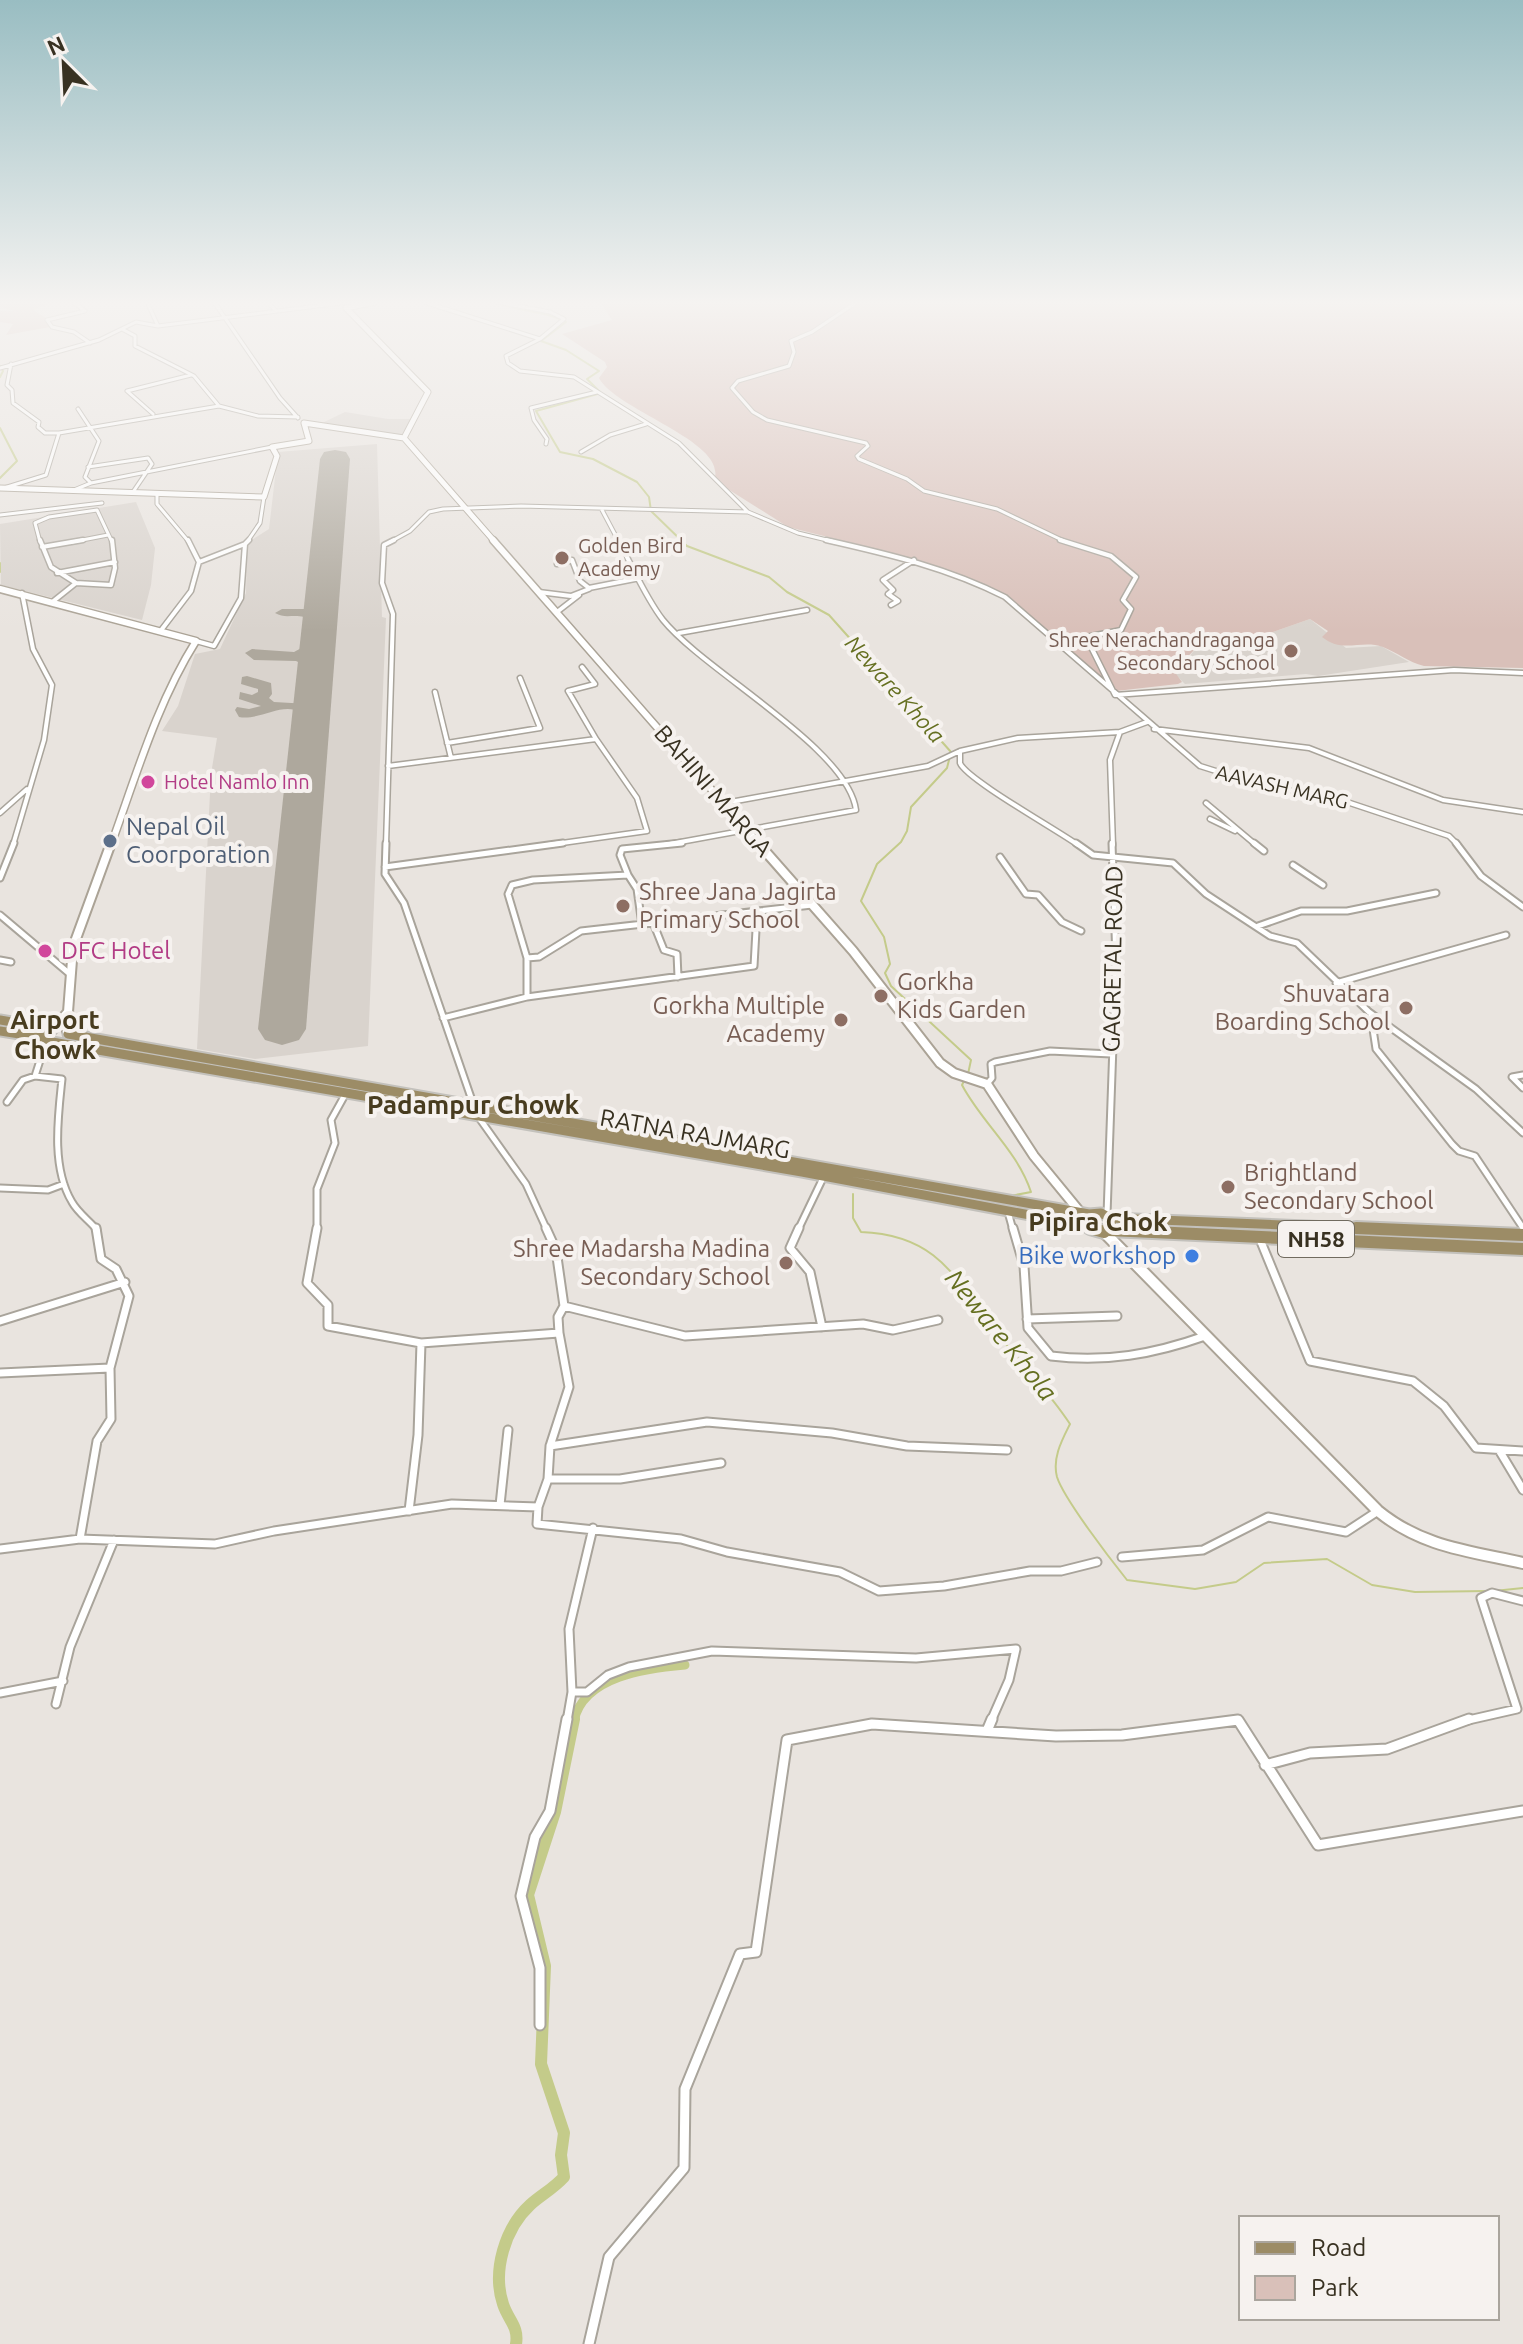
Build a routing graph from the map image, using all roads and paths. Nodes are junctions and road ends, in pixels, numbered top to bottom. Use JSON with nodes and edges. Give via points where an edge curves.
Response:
{"nodes":[{"id":1,"x":24,"y":411,"type":"edge"},
{"id":2,"x":80,"y":411,"type":"edge"},
{"id":3,"x":149,"y":411,"type":"edge"},
{"id":4,"x":179,"y":411,"type":"edge"},
{"id":5,"x":240,"y":411,"type":"edge"},
{"id":6,"x":294,"y":411,"type":"edge"},
{"id":7,"x":418,"y":411,"type":"edge"},
{"id":8,"x":532,"y":411,"type":"edge"},
{"id":9,"x":632,"y":411,"type":"edge"},
{"id":10,"x":753,"y":411,"type":"edge"},
{"id":11,"x":153,"y":415,"type":"junction"},
{"id":12,"x":298,"y":417,"type":"junction"},
{"id":13,"x":304,"y":423,"type":"junction"},
{"id":14,"x":646,"y":424,"type":"junction"},
{"id":15,"x":91,"y":427,"type":"junction"},
{"id":16,"x":59,"y":433,"type":"junction"},
{"id":17,"x":404,"y":438,"type":"junction"},
{"id":18,"x":546,"y":444,"type":"dead end"},
{"id":19,"x":272,"y":447,"type":"junction"},
{"id":20,"x":581,"y":452,"type":"dead end"},
{"id":21,"x":88,"y":467,"type":"junction"},
{"id":22,"x":145,"y":473,"type":"junction"},
{"id":23,"x":92,"y":487,"type":"junction"},
{"id":24,"x":0,"y":488,"type":"edge"},
{"id":25,"x":133,"y":492,"type":"junction"},
{"id":26,"x":157,"y":493,"type":"junction"},
{"id":27,"x":264,"y":497,"type":"junction"},
{"id":28,"x":102,"y":503,"type":"dead end"},
{"id":29,"x":76,"y":505,"type":"junction"},
{"id":30,"x":463,"y":507,"type":"junction"},
{"id":31,"x":602,"y":509,"type":"junction"},
{"id":32,"x":748,"y":512,"type":"junction"},
{"id":33,"x":0,"y":515,"type":"edge"},
{"id":34,"x":108,"y":535,"type":"junction"},
{"id":35,"x":245,"y":544,"type":"junction"},
{"id":36,"x":42,"y":547,"type":"junction"},
{"id":37,"x":914,"y":560,"type":"junction"},
{"id":38,"x":115,"y":562,"type":"junction"},
{"id":39,"x":199,"y":562,"type":"junction"},
{"id":40,"x":557,"y":564,"type":"dead end"},
{"id":41,"x":53,"y":574,"type":"junction"},
{"id":42,"x":640,"y":578,"type":"junction"},
{"id":43,"x":76,"y":583,"type":"junction"},
{"id":44,"x":589,"y":588,"type":"junction"},
{"id":45,"x":0,"y":589,"type":"edge"},
{"id":46,"x":539,"y":592,"type":"junction"},
{"id":47,"x":22,"y":593,"type":"junction"},
{"id":48,"x":580,"y":594,"type":"junction"},
{"id":49,"x":51,"y":603,"type":"junction"},
{"id":50,"x":891,"y":605,"type":"dead end"},
{"id":51,"x":807,"y":610,"type":"dead end"},
{"id":52,"x":557,"y":612,"type":"junction"},
{"id":53,"x":162,"y":629,"type":"junction"},
{"id":54,"x":679,"y":633,"type":"junction"},
{"id":55,"x":196,"y":641,"type":"junction"},
{"id":56,"x":582,"y":667,"type":"dead end"},
{"id":57,"x":1523,"y":673,"type":"edge"},
{"id":58,"x":520,"y":678,"type":"dead end"},
{"id":59,"x":435,"y":692,"type":"dead end"},
{"id":60,"x":1115,"y":695,"type":"junction"},
{"id":61,"x":1147,"y":722,"type":"junction"},
{"id":62,"x":1154,"y":729,"type":"junction"},
{"id":63,"x":1120,"y":732,"type":"junction"},
{"id":64,"x":596,"y":739,"type":"junction"},
{"id":65,"x":447,"y":743,"type":"junction"},
{"id":66,"x":960,"y":751,"type":"junction"},
{"id":67,"x":451,"y":758,"type":"junction"},
{"id":68,"x":388,"y":766,"type":"junction"},
{"id":69,"x":844,"y":779,"type":"junction"},
{"id":70,"x":29,"y":787,"type":"junction"},
{"id":71,"x":725,"y":803,"type":"junction"},
{"id":72,"x":1206,"y":803,"type":"dead end"},
{"id":73,"x":1,"y":810,"type":"edge"},
{"id":74,"x":1523,"y":812,"type":"edge"},
{"id":75,"x":1210,"y":819,"type":"dead end"},
{"id":76,"x":746,"y":830,"type":"junction"},
{"id":77,"x":1240,"y":832,"type":"junction"},
{"id":78,"x":1264,"y":851,"type":"dead end"},
{"id":79,"x":1000,"y":857,"type":"dead end"},
{"id":80,"x":1115,"y":858,"type":"junction"},
{"id":81,"x":1293,"y":865,"type":"dead end"},
{"id":82,"x":385,"y":867,"type":"junction"},
{"id":83,"x":628,"y":875,"type":"junction"},
{"id":84,"x":0,"y":878,"type":"edge"},
{"id":85,"x":1323,"y":885,"type":"dead end"},
{"id":86,"x":1436,"y":893,"type":"dead end"},
{"id":87,"x":812,"y":905,"type":"junction"},
{"id":88,"x":1523,"y":907,"type":"edge"},
{"id":89,"x":757,"y":912,"type":"junction"},
{"id":90,"x":0,"y":915,"type":"edge"},
{"id":91,"x":642,"y":925,"type":"junction"},
{"id":92,"x":654,"y":925,"type":"junction"},
{"id":93,"x":1258,"y":926,"type":"junction"},
{"id":94,"x":1081,"y":931,"type":"dead end"},
{"id":95,"x":1506,"y":935,"type":"dead end"},
{"id":96,"x":527,"y":958,"type":"junction"},
{"id":97,"x":0,"y":960,"type":"edge"},
{"id":98,"x":11,"y":962,"type":"dead end"},
{"id":99,"x":71,"y":975,"type":"junction"},
{"id":100,"x":678,"y":977,"type":"junction"},
{"id":101,"x":1336,"y":983,"type":"junction"},
{"id":102,"x":527,"y":997,"type":"junction"},
{"id":103,"x":68,"y":1012,"type":"junction"},
{"id":104,"x":1369,"y":1012,"type":"junction"},
{"id":105,"x":443,"y":1018,"type":"junction"},
{"id":106,"x":0,"y":1020,"type":"edge"},
{"id":107,"x":53,"y":1029,"type":"junction"},
{"id":108,"x":0,"y":1031,"type":"edge"},
{"id":109,"x":67,"y":1032,"type":"junction"},
{"id":110,"x":52,"y":1041,"type":"junction"},
{"id":111,"x":1111,"y":1054,"type":"junction"},
{"id":112,"x":1523,"y":1075,"type":"edge"},
{"id":113,"x":35,"y":1076,"type":"junction"},
{"id":114,"x":987,"y":1084,"type":"junction"},
{"id":115,"x":1523,"y":1088,"type":"edge"},
{"id":116,"x":346,"y":1093,"type":"junction"},
{"id":117,"x":7,"y":1102,"type":"dead end"},
{"id":118,"x":475,"y":1110,"type":"junction"},
{"id":119,"x":1523,"y":1133,"type":"edge"},
{"id":120,"x":823,"y":1178,"type":"junction"},
{"id":121,"x":64,"y":1184,"type":"junction"},
{"id":122,"x":0,"y":1188,"type":"edge"},
{"id":123,"x":1008,"y":1212,"type":"junction"},
{"id":124,"x":1085,"y":1213,"type":"junction"},
{"id":125,"x":1107,"y":1224,"type":"junction"},
{"id":126,"x":1088,"y":1226,"type":"junction"},
{"id":127,"x":1523,"y":1228,"type":"edge"},
{"id":128,"x":1523,"y":1235,"type":"edge"},
{"id":129,"x":1259,"y":1237,"type":"junction"},
{"id":130,"x":1523,"y":1249,"type":"edge"},
{"id":131,"x":125,"y":1282,"type":"junction"},
{"id":132,"x":564,"y":1306,"type":"junction"},
{"id":133,"x":1117,"y":1316,"type":"dead end"},
{"id":134,"x":1027,"y":1319,"type":"junction"},
{"id":135,"x":938,"y":1320,"type":"dead end"},
{"id":136,"x":0,"y":1321,"type":"edge"},
{"id":137,"x":822,"y":1327,"type":"junction"},
{"id":138,"x":559,"y":1333,"type":"junction"},
{"id":139,"x":1205,"y":1336,"type":"junction"},
{"id":140,"x":421,"y":1343,"type":"junction"},
{"id":141,"x":110,"y":1368,"type":"junction"},
{"id":142,"x":0,"y":1373,"type":"edge"},
{"id":143,"x":508,"y":1430,"type":"dead end"},
{"id":144,"x":550,"y":1446,"type":"junction"},
{"id":145,"x":1007,"y":1450,"type":"dead end"},
{"id":146,"x":1499,"y":1450,"type":"junction"},
{"id":147,"x":1523,"y":1451,"type":"edge"},
{"id":148,"x":721,"y":1463,"type":"dead end"},
{"id":149,"x":548,"y":1479,"type":"junction"},
{"id":150,"x":1523,"y":1490,"type":"edge"},
{"id":151,"x":500,"y":1505,"type":"junction"},
{"id":152,"x":538,"y":1507,"type":"junction"},
{"id":153,"x":409,"y":1511,"type":"junction"},
{"id":154,"x":1378,"y":1511,"type":"junction"},
{"id":155,"x":593,"y":1528,"type":"junction"},
{"id":156,"x":80,"y":1539,"type":"junction"},
{"id":157,"x":114,"y":1540,"type":"junction"},
{"id":158,"x":0,"y":1549,"type":"edge"},
{"id":159,"x":1122,"y":1557,"type":"dead end"},
{"id":160,"x":1097,"y":1562,"type":"dead end"},
{"id":161,"x":1523,"y":1563,"type":"edge"},
{"id":162,"x":1523,"y":1601,"type":"edge"},
{"id":163,"x":63,"y":1681,"type":"junction"},
{"id":164,"x":572,"y":1692,"type":"junction"},
{"id":165,"x":0,"y":1693,"type":"edge"},
{"id":166,"x":56,"y":1704,"type":"dead end"},
{"id":167,"x":987,"y":1731,"type":"junction"},
{"id":168,"x":1265,"y":1765,"type":"junction"},
{"id":169,"x":1523,"y":1811,"type":"edge"},
{"id":170,"x":540,"y":2025,"type":"dead end"},
{"id":171,"x":589,"y":2344,"type":"edge"}],
"edges":[{"from":1,"to":16,"type":"street","via":[[45,433]]},
{"from":2,"to":15,"type":"street"},
{"from":3,"to":11,"type":"street"},
{"from":4,"to":11,"type":"street"},
{"from":5,"to":12,"type":"street"},
{"from":6,"to":12,"type":"street"},
{"from":7,"to":17,"type":"street"},
{"from":8,"to":18,"type":"street"},
{"from":9,"to":14,"type":"street"},
{"from":10,"to":60,"type":"street","via":[[833,440],[866,443],[859,459],[924,491],[997,509],[1049,536],[1111,556],[1136,577],[1123,600],[1131,609],[1121,630],[1086,637]]},
{"from":11,"to":15,"type":"street"},
{"from":12,"to":13,"type":"street"},
{"from":13,"to":17,"type":"street"},
{"from":13,"to":19,"type":"street","via":[[309,441]]},
{"from":14,"to":20,"type":"street","via":[[610,435]]},
{"from":14,"to":32,"type":"street","via":[[679,443]]},
{"from":15,"to":16,"type":"street"},
{"from":15,"to":21,"type":"street","via":[[99,441]]},
{"from":16,"to":24,"type":"street","via":[[46,475]]},
{"from":17,"to":30,"type":"street","name":"BAHINI MARGA"},
{"from":19,"to":22,"type":"street"},
{"from":19,"to":27,"type":"street","via":[[277,456]]},
{"from":21,"to":22,"type":"street","via":[[148,458],[152,464]]},
{"from":21,"to":23,"type":"street","via":[[85,477]]},
{"from":22,"to":23,"type":"street","via":[[97,479]]},
{"from":22,"to":25,"type":"street"},
{"from":23,"to":24,"type":"street"},
{"from":23,"to":25,"type":"street"},
{"from":23,"to":29,"type":"street"},
{"from":25,"to":26,"type":"street"},
{"from":26,"to":27,"type":"street"},
{"from":26,"to":39,"type":"street","via":[[157,504],[187,537]]},
{"from":27,"to":35,"type":"street","via":[[265,514]]},
{"from":28,"to":29,"type":"street"},
{"from":29,"to":33,"type":"street"},
{"from":30,"to":31,"type":"street"},
{"from":30,"to":46,"type":"street","name":"BAHINI MARGA"},
{"from":30,"to":68,"type":"street","via":[[429,512],[410,531],[384,545],[382,583],[393,614]]},
{"from":31,"to":32,"type":"street"},
{"from":31,"to":42,"type":"street"},
{"from":32,"to":37,"type":"street","name":"AAVASH MARG","via":[[798,533]]},
{"from":34,"to":36,"type":"street"},
{"from":34,"to":36,"type":"street","via":[[97,510],[49,517],[35,523]]},
{"from":34,"to":38,"type":"street"},
{"from":35,"to":39,"type":"street"},
{"from":35,"to":55,"type":"street","via":[[244,583],[232,617],[214,646]]},
{"from":36,"to":41,"type":"street"},
{"from":37,"to":50,"type":"street","via":[[883,580],[893,590],[888,594],[898,601]]},
{"from":37,"to":60,"type":"street","name":"AAVASH MARG","via":[[976,582],[1018,605]]},
{"from":38,"to":41,"type":"street"},
{"from":38,"to":43,"type":"street","via":[[117,574],[111,585]]},
{"from":39,"to":53,"type":"street","via":[[191,591]]},
{"from":40,"to":44,"type":"street","via":[[572,560],[580,581]]},
{"from":41,"to":43,"type":"street"},
{"from":42,"to":44,"type":"street"},
{"from":42,"to":54,"type":"street","via":[[663,620]]},
{"from":43,"to":49,"type":"street"},
{"from":44,"to":48,"type":"street"},
{"from":45,"to":47,"type":"street"},
{"from":46,"to":48,"type":"street"},
{"from":46,"to":52,"type":"street","name":"BAHINI MARGA"},
{"from":47,"to":49,"type":"street"},
{"from":47,"to":70,"type":"street","via":[[33,649],[52,685],[44,740]]},
{"from":48,"to":52,"type":"street"},
{"from":49,"to":53,"type":"street"},
{"from":51,"to":54,"type":"street"},
{"from":52,"to":71,"type":"street","name":"BAHINI MARGA"},
{"from":53,"to":55,"type":"street"},
{"from":54,"to":69,"type":"street"},
{"from":55,"to":99,"type":"street","via":[[154,727],[73,947]]},
{"from":56,"to":64,"type":"street","via":[[595,684],[568,691]]},
{"from":57,"to":60,"type":"street","via":[[1454,670]]},
{"from":58,"to":65,"type":"street","via":[[540,728]]},
{"from":59,"to":65,"type":"street"},
{"from":60,"to":61,"type":"street","name":"AAVASH MARG"},
{"from":61,"to":62,"type":"street","name":"AAVASH MARG"},
{"from":61,"to":63,"type":"street"},
{"from":62,"to":74,"type":"street","via":[[1309,748],[1443,800]]},
{"from":62,"to":88,"type":"street","name":"AAVASH MARG","via":[[1212,772],[1347,802],[1449,836],[1481,876]]},
{"from":63,"to":66,"type":"street","via":[[1034,736]]},
{"from":63,"to":80,"type":"street","name":"GAGRETAL ROAD","via":[[1109,766]]},
{"from":64,"to":67,"type":"street"},
{"from":64,"to":82,"type":"street","via":[[641,807],[647,831]]},
{"from":65,"to":67,"type":"street"},
{"from":66,"to":69,"type":"street","via":[[928,766]]},
{"from":66,"to":80,"type":"street","via":[[962,769],[1016,808],[1093,855]]},
{"from":67,"to":68,"type":"street"},
{"from":68,"to":82,"type":"street"},
{"from":69,"to":71,"type":"street"},
{"from":69,"to":76,"type":"street","via":[[856,810]]},
{"from":70,"to":73,"type":"street"},
{"from":70,"to":84,"type":"street"},
{"from":71,"to":76,"type":"street","name":"BAHINI MARGA"},
{"from":72,"to":77,"type":"street","via":[[1222,811]]},
{"from":75,"to":77,"type":"street"},
{"from":76,"to":83,"type":"street","via":[[622,849]]},
{"from":76,"to":87,"type":"street","name":"BAHINI MARGA"},
{"from":77,"to":78,"type":"street"},
{"from":79,"to":94,"type":"street","via":[[1026,894],[1038,895],[1062,922]]},
{"from":80,"to":93,"type":"street","via":[[1173,863],[1206,894]]},
{"from":80,"to":111,"type":"street","name":"GAGRETAL ROAD"},
{"from":81,"to":85,"type":"street"},
{"from":82,"to":105,"type":"street","via":[[388,882],[404,903]]},
{"from":83,"to":91,"type":"street","via":[[637,889]]},
{"from":83,"to":96,"type":"street","via":[[512,885],[508,894]]},
{"from":86,"to":93,"type":"street","via":[[1347,911],[1333,907]]},
{"from":87,"to":89,"type":"street"},
{"from":87,"to":114,"type":"street","name":"BAHINI MARGA","via":[[940,1063]]},
{"from":89,"to":92,"type":"street"},
{"from":89,"to":100,"type":"street","via":[[754,966]]},
{"from":90,"to":99,"type":"street"},
{"from":91,"to":92,"type":"street"},
{"from":91,"to":96,"type":"street","via":[[581,931],[539,957]]},
{"from":92,"to":100,"type":"street","via":[[664,950],[677,954]]},
{"from":93,"to":101,"type":"street","via":[[1270,936],[1297,943]]},
{"from":95,"to":101,"type":"street"},
{"from":96,"to":102,"type":"street"},
{"from":97,"to":98,"type":"street"},
{"from":99,"to":103,"type":"street"},
{"from":100,"to":102,"type":"street"},
{"from":101,"to":104,"type":"street"},
{"from":102,"to":105,"type":"street"},
{"from":103,"to":107,"type":"street"},
{"from":103,"to":109,"type":"street"},
{"from":104,"to":119,"type":"street","via":[[1476,1089]]},
{"from":104,"to":127,"type":"street","via":[[1376,1049],[1452,1144],[1475,1156]]},
{"from":105,"to":118,"type":"street"},
{"from":106,"to":107,"type":"main road","name":"RATNA RAJMARG","number":"NH58"},
{"from":107,"to":109,"type":"main road","name":"RATNA RAJMARG","number":"NH58"},
{"from":107,"to":110,"type":"main road"},
{"from":108,"to":110,"type":"main road","name":"RATNA RAJMARG","number":"NH58"},
{"from":109,"to":110,"type":"main road"},
{"from":109,"to":118,"type":"main road","name":"RATNA RAJMARG","number":"NH58"},
{"from":110,"to":113,"type":"street"},
{"from":110,"to":116,"type":"main road","name":"RATNA RAJMARG","number":"NH58"},
{"from":111,"to":114,"type":"street","via":[[1050,1051],[995,1062]]},
{"from":111,"to":125,"type":"street","name":"GAGRETAL ROAD"},
{"from":112,"to":115,"type":"street","via":[[1512,1077]]},
{"from":113,"to":117,"type":"street","via":[[23,1080]]},
{"from":113,"to":121,"type":"street","via":[[62,1079],[57,1128]]},
{"from":114,"to":124,"type":"street","via":[[1034,1156]]},
{"from":116,"to":118,"type":"main road","name":"RATNA RAJMARG","number":"NH58"},
{"from":116,"to":140,"type":"street","via":[[331,1120],[335,1143],[317,1189],[318,1223],[307,1283],[328,1305],[328,1326]]},
{"from":118,"to":120,"type":"main road","name":"RATNA RAJMARG","number":"NH58"},
{"from":118,"to":124,"type":"main road","name":"RATNA RAJMARG","number":"NH58"},
{"from":118,"to":132,"type":"street","via":[[526,1184],[552,1235]]},
{"from":120,"to":123,"type":"main road","name":"RATNA RAJMARG","number":"NH58"},
{"from":120,"to":137,"type":"street","via":[[790,1248],[808,1265]]},
{"from":121,"to":122,"type":"street","via":[[48,1190]]},
{"from":121,"to":131,"type":"street","via":[[73,1204],[97,1229],[101,1259]]},
{"from":123,"to":126,"type":"main road","name":"RATNA RAJMARG","number":"NH58"},
{"from":123,"to":134,"type":"street","via":[[1024,1266]]},
{"from":124,"to":125,"type":"main road","name":"RATNA RAJMARG","number":"NH58"},
{"from":124,"to":126,"type":"main road"},
{"from":125,"to":126,"type":"main road","name":"RATNA RAJMARG","number":"NH58"},
{"from":125,"to":128,"type":"main road","name":"RATNA RAJMARG","number":"NH58"},
{"from":125,"to":129,"type":"main road","name":"RATNA RAJMARG","number":"NH58"},
{"from":125,"to":139,"type":"street"},
{"from":129,"to":130,"type":"main road","name":"RATNA RAJMARG","number":"NH58"},
{"from":129,"to":146,"type":"street","via":[[1310,1361],[1351,1372],[1403,1376],[1425,1389],[1476,1448]]},
{"from":131,"to":136,"type":"street"},
{"from":131,"to":141,"type":"street","via":[[128,1308]]},
{"from":132,"to":137,"type":"street","via":[[589,1317],[685,1336]]},
{"from":132,"to":138,"type":"street"},
{"from":133,"to":134,"type":"street"},
{"from":134,"to":139,"type":"street","via":[[1028,1328],[1051,1356],[1069,1360],[1155,1354]]},
{"from":135,"to":137,"type":"street","via":[[893,1330],[863,1324]]},
{"from":138,"to":140,"type":"street"},
{"from":138,"to":144,"type":"street","via":[[569,1387]]},
{"from":139,"to":154,"type":"street"},
{"from":140,"to":153,"type":"street"},
{"from":141,"to":142,"type":"street"},
{"from":141,"to":156,"type":"street","via":[[111,1419],[97,1441]]},
{"from":143,"to":151,"type":"street"},
{"from":144,"to":145,"type":"street","via":[[707,1422],[907,1446]]},
{"from":144,"to":149,"type":"street"},
{"from":146,"to":147,"type":"street"},
{"from":146,"to":150,"type":"street"},
{"from":148,"to":149,"type":"street","via":[[620,1479]]},
{"from":149,"to":152,"type":"street"},
{"from":151,"to":152,"type":"street"},
{"from":151,"to":153,"type":"street","via":[[452,1504]]},
{"from":152,"to":155,"type":"street","via":[[537,1524]]},
{"from":153,"to":157,"type":"street","via":[[215,1544]]},
{"from":154,"to":159,"type":"street","via":[[1346,1532],[1268,1517],[1203,1550]]},
{"from":154,"to":161,"type":"street","via":[[1403,1531],[1432,1543]]},
{"from":155,"to":160,"type":"street","via":[[817,1566],[879,1591],[1061,1571]]},
{"from":155,"to":164,"type":"street","via":[[569,1629]]},
{"from":156,"to":157,"type":"street"},
{"from":156,"to":158,"type":"street"},
{"from":157,"to":163,"type":"street","via":[[70,1647]]},
{"from":162,"to":168,"type":"street","via":[[1492,1593],[1481,1598],[1517,1709],[1471,1718],[1387,1749],[1310,1753]]},
{"from":163,"to":165,"type":"street"},
{"from":163,"to":166,"type":"street"},
{"from":164,"to":167,"type":"street","via":[[587,1692],[629,1667],[712,1651],[916,1658],[1016,1649]]},
{"from":164,"to":170,"type":"street","via":[[550,1811],[535,1837],[521,1896],[540,1968]]},
{"from":167,"to":168,"type":"street","via":[[1122,1735],[1238,1720]]},
{"from":167,"to":171,"type":"street","via":[[872,1724],[787,1740],[756,1952],[740,1954],[685,2089],[684,2168],[609,2257]]},
{"from":168,"to":169,"type":"street","via":[[1318,1845]]}]}
